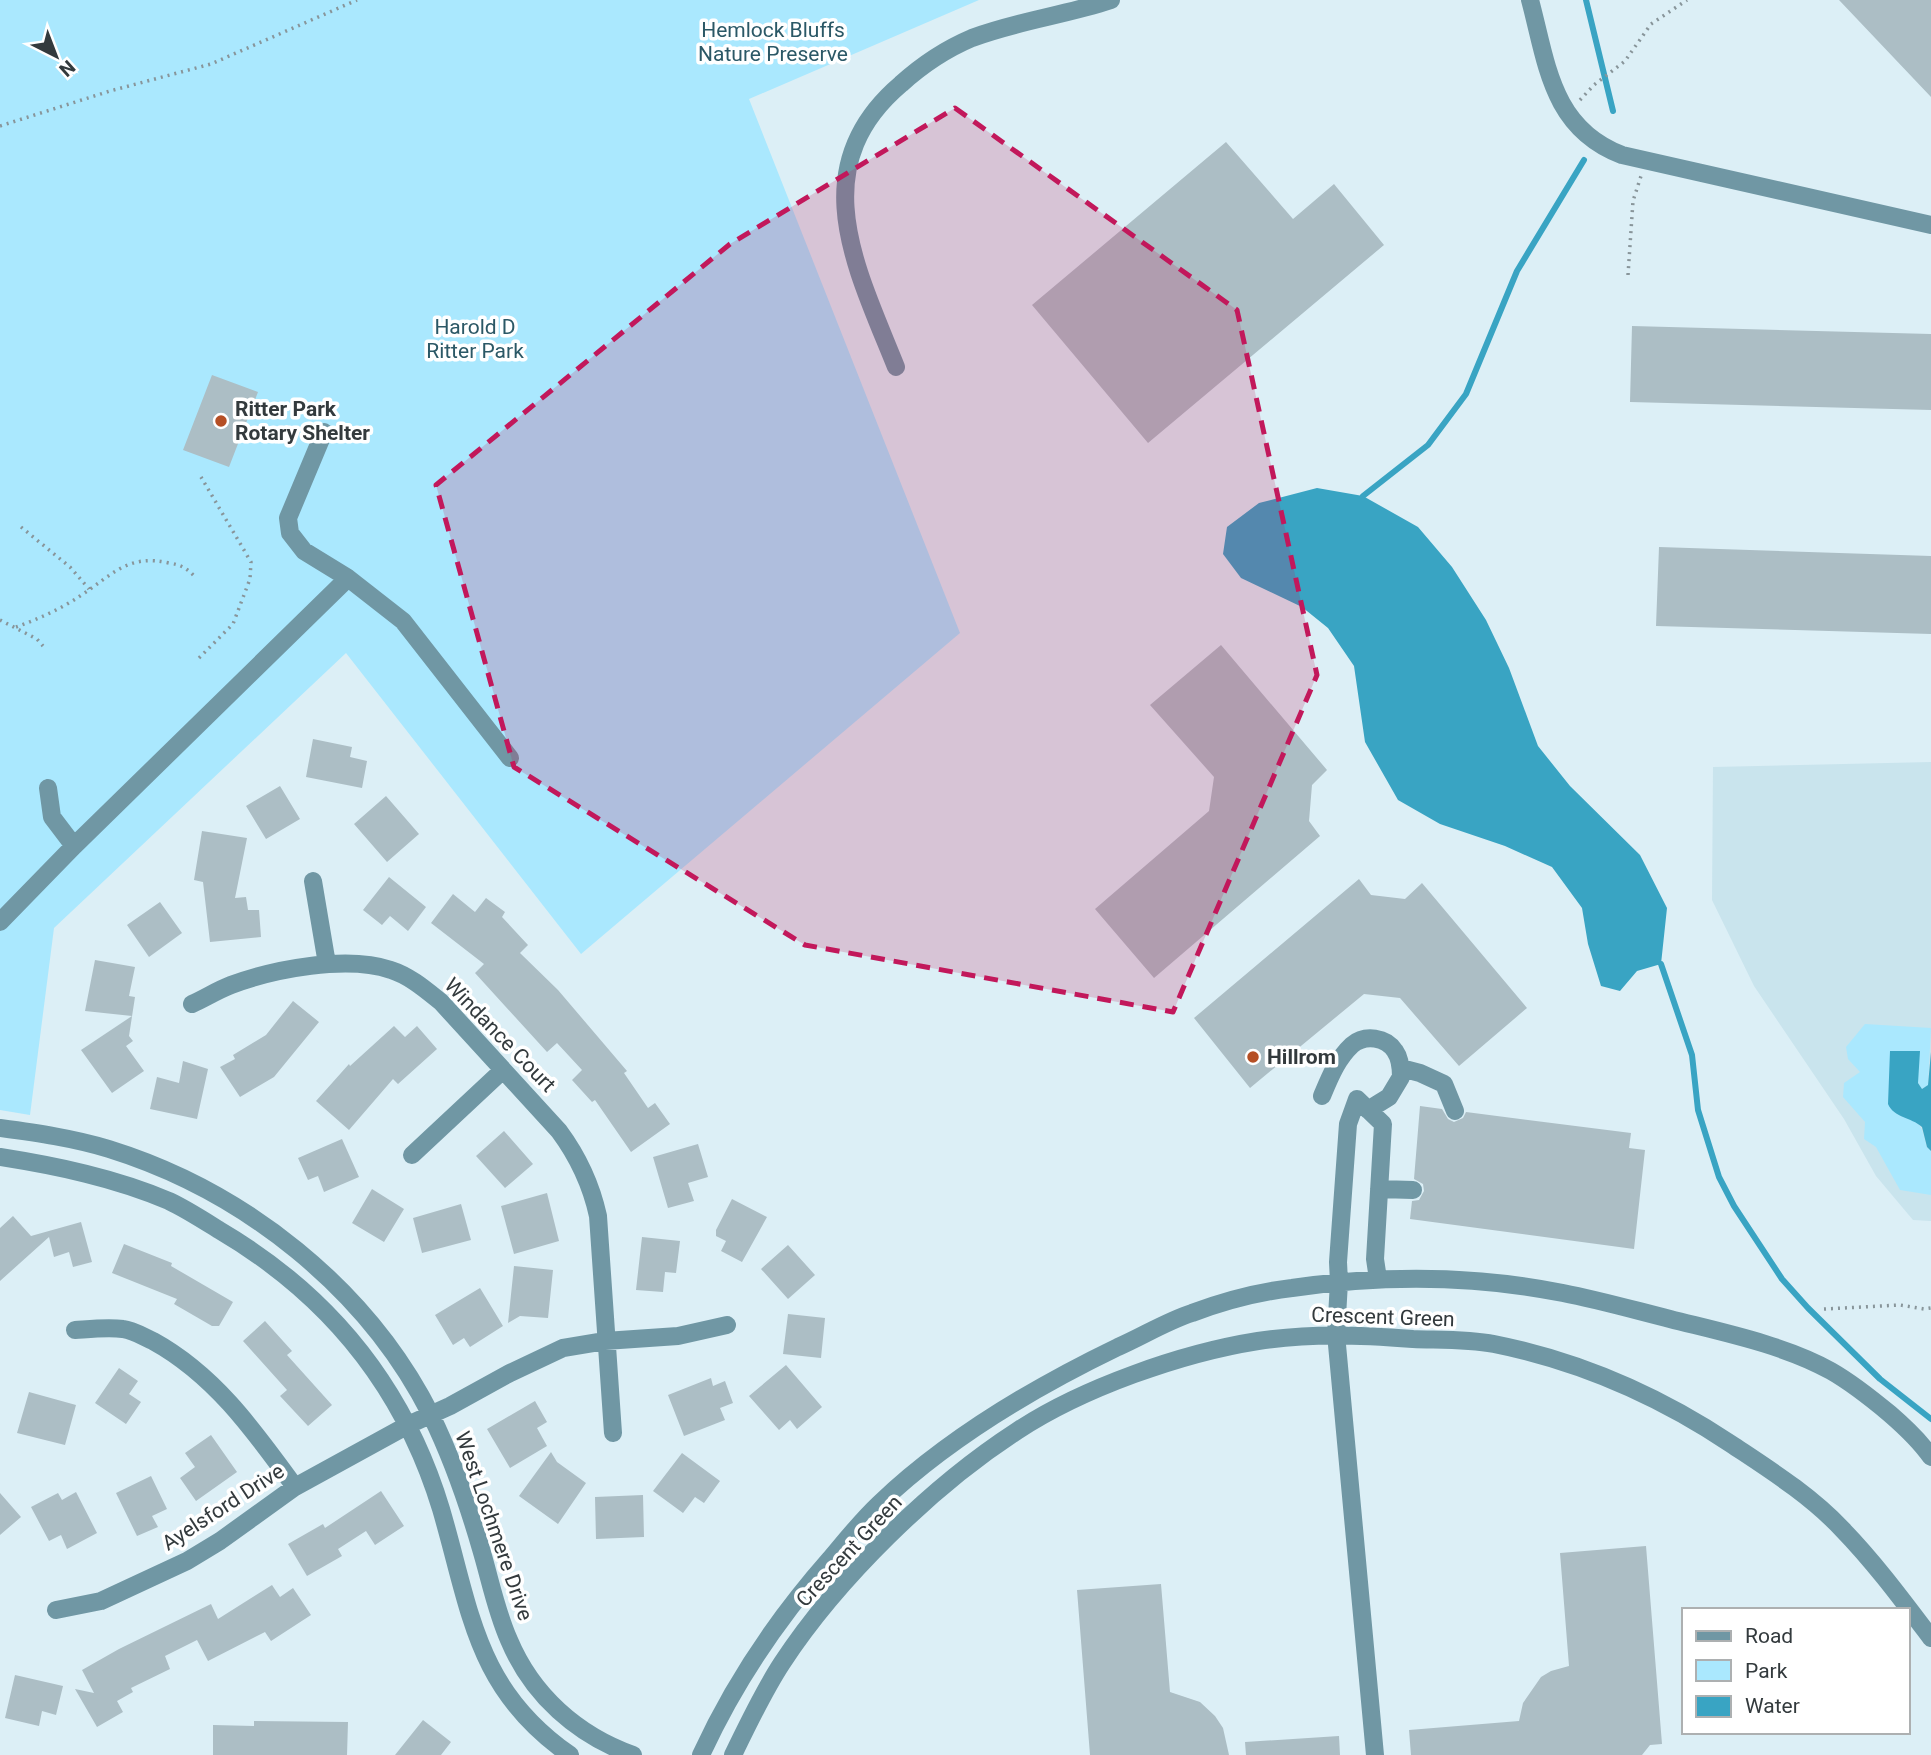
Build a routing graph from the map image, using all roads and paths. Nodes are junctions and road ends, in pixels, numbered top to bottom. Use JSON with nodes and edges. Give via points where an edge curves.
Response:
{"nodes":[{"id":1,"x":357,"y":0,"type":"edge"},
{"id":2,"x":1111,"y":0,"type":"edge"},
{"id":3,"x":1530,"y":0,"type":"edge"},
{"id":4,"x":1687,"y":0,"type":"edge"},
{"id":5,"x":1577,"y":103,"type":"dead end"},
{"id":6,"x":0,"y":126,"type":"edge"},
{"id":7,"x":1630,"y":172,"type":"dead end"},
{"id":8,"x":1931,"y":225,"type":"edge"},
{"id":9,"x":1628,"y":275,"type":"dead end"},
{"id":10,"x":896,"y":367,"type":"dead end"},
{"id":11,"x":324,"y":432,"type":"dead end"},
{"id":12,"x":201,"y":477,"type":"dead end"},
{"id":13,"x":22,"y":527,"type":"dead end"},
{"id":14,"x":196,"y":578,"type":"dead end"},
{"id":15,"x":348,"y":578,"type":"junction"},
{"id":16,"x":89,"y":589,"type":"junction"},
{"id":17,"x":0,"y":620,"type":"edge"},
{"id":18,"x":16,"y":627,"type":"junction"},
{"id":19,"x":43,"y":646,"type":"dead end"},
{"id":20,"x":199,"y":658,"type":"dead end"},
{"id":21,"x":510,"y":758,"type":"dead end"},
{"id":22,"x":48,"y":788,"type":"dead end"},
{"id":23,"x":74,"y":846,"type":"junction"},
{"id":24,"x":313,"y":881,"type":"dead end"},
{"id":25,"x":0,"y":922,"type":"edge"},
{"id":26,"x":327,"y":964,"type":"junction"},
{"id":27,"x":192,"y":1004,"type":"dead end"},
{"id":28,"x":1401,"y":1068,"type":"junction"},
{"id":29,"x":503,"y":1070,"type":"junction"},
{"id":30,"x":1322,"y":1096,"type":"dead end"},
{"id":31,"x":1368,"y":1110,"type":"junction"},
{"id":32,"x":1455,"y":1111,"type":"dead end"},
{"id":33,"x":0,"y":1128,"type":"edge"},
{"id":34,"x":412,"y":1155,"type":"dead end"},
{"id":35,"x":0,"y":1157,"type":"edge"},
{"id":36,"x":1379,"y":1189,"type":"junction"},
{"id":37,"x":1413,"y":1190,"type":"dead end"},
{"id":38,"x":1378,"y":1279,"type":"junction"},
{"id":39,"x":1339,"y":1282,"type":"junction"},
{"id":40,"x":1931,"y":1308,"type":"edge"},
{"id":41,"x":1824,"y":1309,"type":"dead end"},
{"id":42,"x":727,"y":1325,"type":"dead end"},
{"id":43,"x":75,"y":1330,"type":"dead end"},
{"id":44,"x":1336,"y":1334,"type":"junction"},
{"id":45,"x":605,"y":1341,"type":"junction"},
{"id":46,"x":431,"y":1415,"type":"junction"},
{"id":47,"x":408,"y":1425,"type":"junction"},
{"id":48,"x":613,"y":1433,"type":"dead end"},
{"id":49,"x":1931,"y":1457,"type":"edge"},
{"id":50,"x":295,"y":1488,"type":"junction"},
{"id":51,"x":1909,"y":1608,"type":"edge"},
{"id":52,"x":56,"y":1610,"type":"dead end"},
{"id":53,"x":1910,"y":1610,"type":"edge"},
{"id":54,"x":1931,"y":1638,"type":"edge"},
{"id":55,"x":570,"y":1755,"type":"edge"},
{"id":56,"x":633,"y":1755,"type":"edge"},
{"id":57,"x":701,"y":1755,"type":"edge"},
{"id":58,"x":733,"y":1755,"type":"edge"},
{"id":59,"x":1375,"y":1755,"type":"edge"}],
"edges":[{"from":1,"to":6,"type":"path","via":[[211,64]]},
{"from":2,"to":10,"type":"street","via":[[1005,27],[946,51],[886,96],[867,120],[847,166],[845,219],[853,254]]},
{"from":3,"to":8,"type":"street","via":[[1557,98],[1580,128],[1609,150]]},
{"from":4,"to":5,"type":"path","via":[[1651,24],[1625,61]]},
{"from":7,"to":9,"type":"path","via":[[1641,176],[1633,201]]},
{"from":11,"to":15,"type":"street","via":[[288,518],[289,533],[304,551]]},
{"from":12,"to":20,"type":"path","via":[[251,562],[250,579],[233,624]]},
{"from":13,"to":16,"type":"path"},
{"from":14,"to":16,"type":"path","via":[[187,568],[171,563],[136,561]]},
{"from":15,"to":21,"type":"street","via":[[403,621]]},
{"from":15,"to":23,"type":"street"},
{"from":16,"to":18,"type":"path"},
{"from":17,"to":18,"type":"path"},
{"from":18,"to":19,"type":"path"},
{"from":22,"to":23,"type":"street","via":[[52,817]]},
{"from":23,"to":25,"type":"street"},
{"from":24,"to":26,"type":"street"},
{"from":26,"to":27,"type":"street","name":"Windance Court","via":[[261,976]]},
{"from":26,"to":29,"type":"street","name":"Windance Court","via":[[369,964],[407,978],[441,1002]]},
{"from":28,"to":30,"type":"street","via":[[1396,1052],[1385,1041],[1371,1037],[1354,1043],[1334,1068]]},
{"from":28,"to":31,"type":"street","via":[[1389,1097]]},
{"from":28,"to":32,"type":"street","via":[[1444,1084]]},
{"from":29,"to":34,"type":"street"},
{"from":29,"to":45,"type":"street","name":"Windance Court","via":[[559,1131],[593,1191]]},
{"from":31,"to":36,"type":"street","via":[[1383,1124]]},
{"from":31,"to":39,"type":"street","via":[[1357,1099],[1348,1124]]},
{"from":33,"to":46,"type":"street","name":"West Lochmere Drive","via":[[108,1149],[230,1202],[339,1288],[398,1359]]},
{"from":35,"to":47,"type":"street","via":[[66,1168],[136,1189],[237,1240],[283,1272],[354,1341]]},
{"from":36,"to":37,"type":"street"},
{"from":36,"to":38,"type":"street"},
{"from":38,"to":39,"type":"street","name":"Crescent Green"},
{"from":38,"to":49,"type":"street","name":"Crescent Green","via":[[1469,1280],[1559,1292],[1760,1344],[1821,1366],[1856,1387],[1900,1423]]},
{"from":39,"to":44,"type":"street"},
{"from":39,"to":57,"type":"street","name":"Crescent Green","via":[[1239,1298],[1189,1314],[1053,1381],[948,1447],[879,1504],[798,1596],[759,1651]]},
{"from":40,"to":41,"type":"path"},
{"from":42,"to":45,"type":"street","name":"Ayelsford Drive","via":[[678,1336]]},
{"from":43,"to":50,"type":"street","via":[[125,1329],[164,1348],[225,1398]]},
{"from":44,"to":51,"type":"street","name":"Crescent Green","via":[[1492,1344],[1626,1384],[1699,1422],[1793,1486],[1841,1528]]},
{"from":44,"to":58,"type":"street","name":"Crescent Green","via":[[1258,1341],[1178,1360],[1094,1390],[1018,1430],[921,1507],[827,1603],[781,1664]]},
{"from":44,"to":59,"type":"street"},
{"from":45,"to":46,"type":"street","name":"Ayelsford Drive","via":[[563,1348]]},
{"from":45,"to":48,"type":"street","name":"Windance Court"},
{"from":46,"to":47,"type":"street","name":"Ayelsford Drive"},
{"from":46,"to":56,"type":"street","name":"West Lochmere Drive","via":[[467,1505],[505,1630],[523,1669],[560,1713],[589,1734]]},
{"from":47,"to":50,"type":"street","name":"Ayelsford Drive"},
{"from":47,"to":55,"type":"street","via":[[440,1506],[481,1650],[509,1697],[545,1737]]},
{"from":50,"to":52,"type":"street","name":"Ayelsford Drive","via":[[187,1561],[101,1601]]},
{"from":53,"to":54,"type":"street","name":"Crescent Green"}]}
